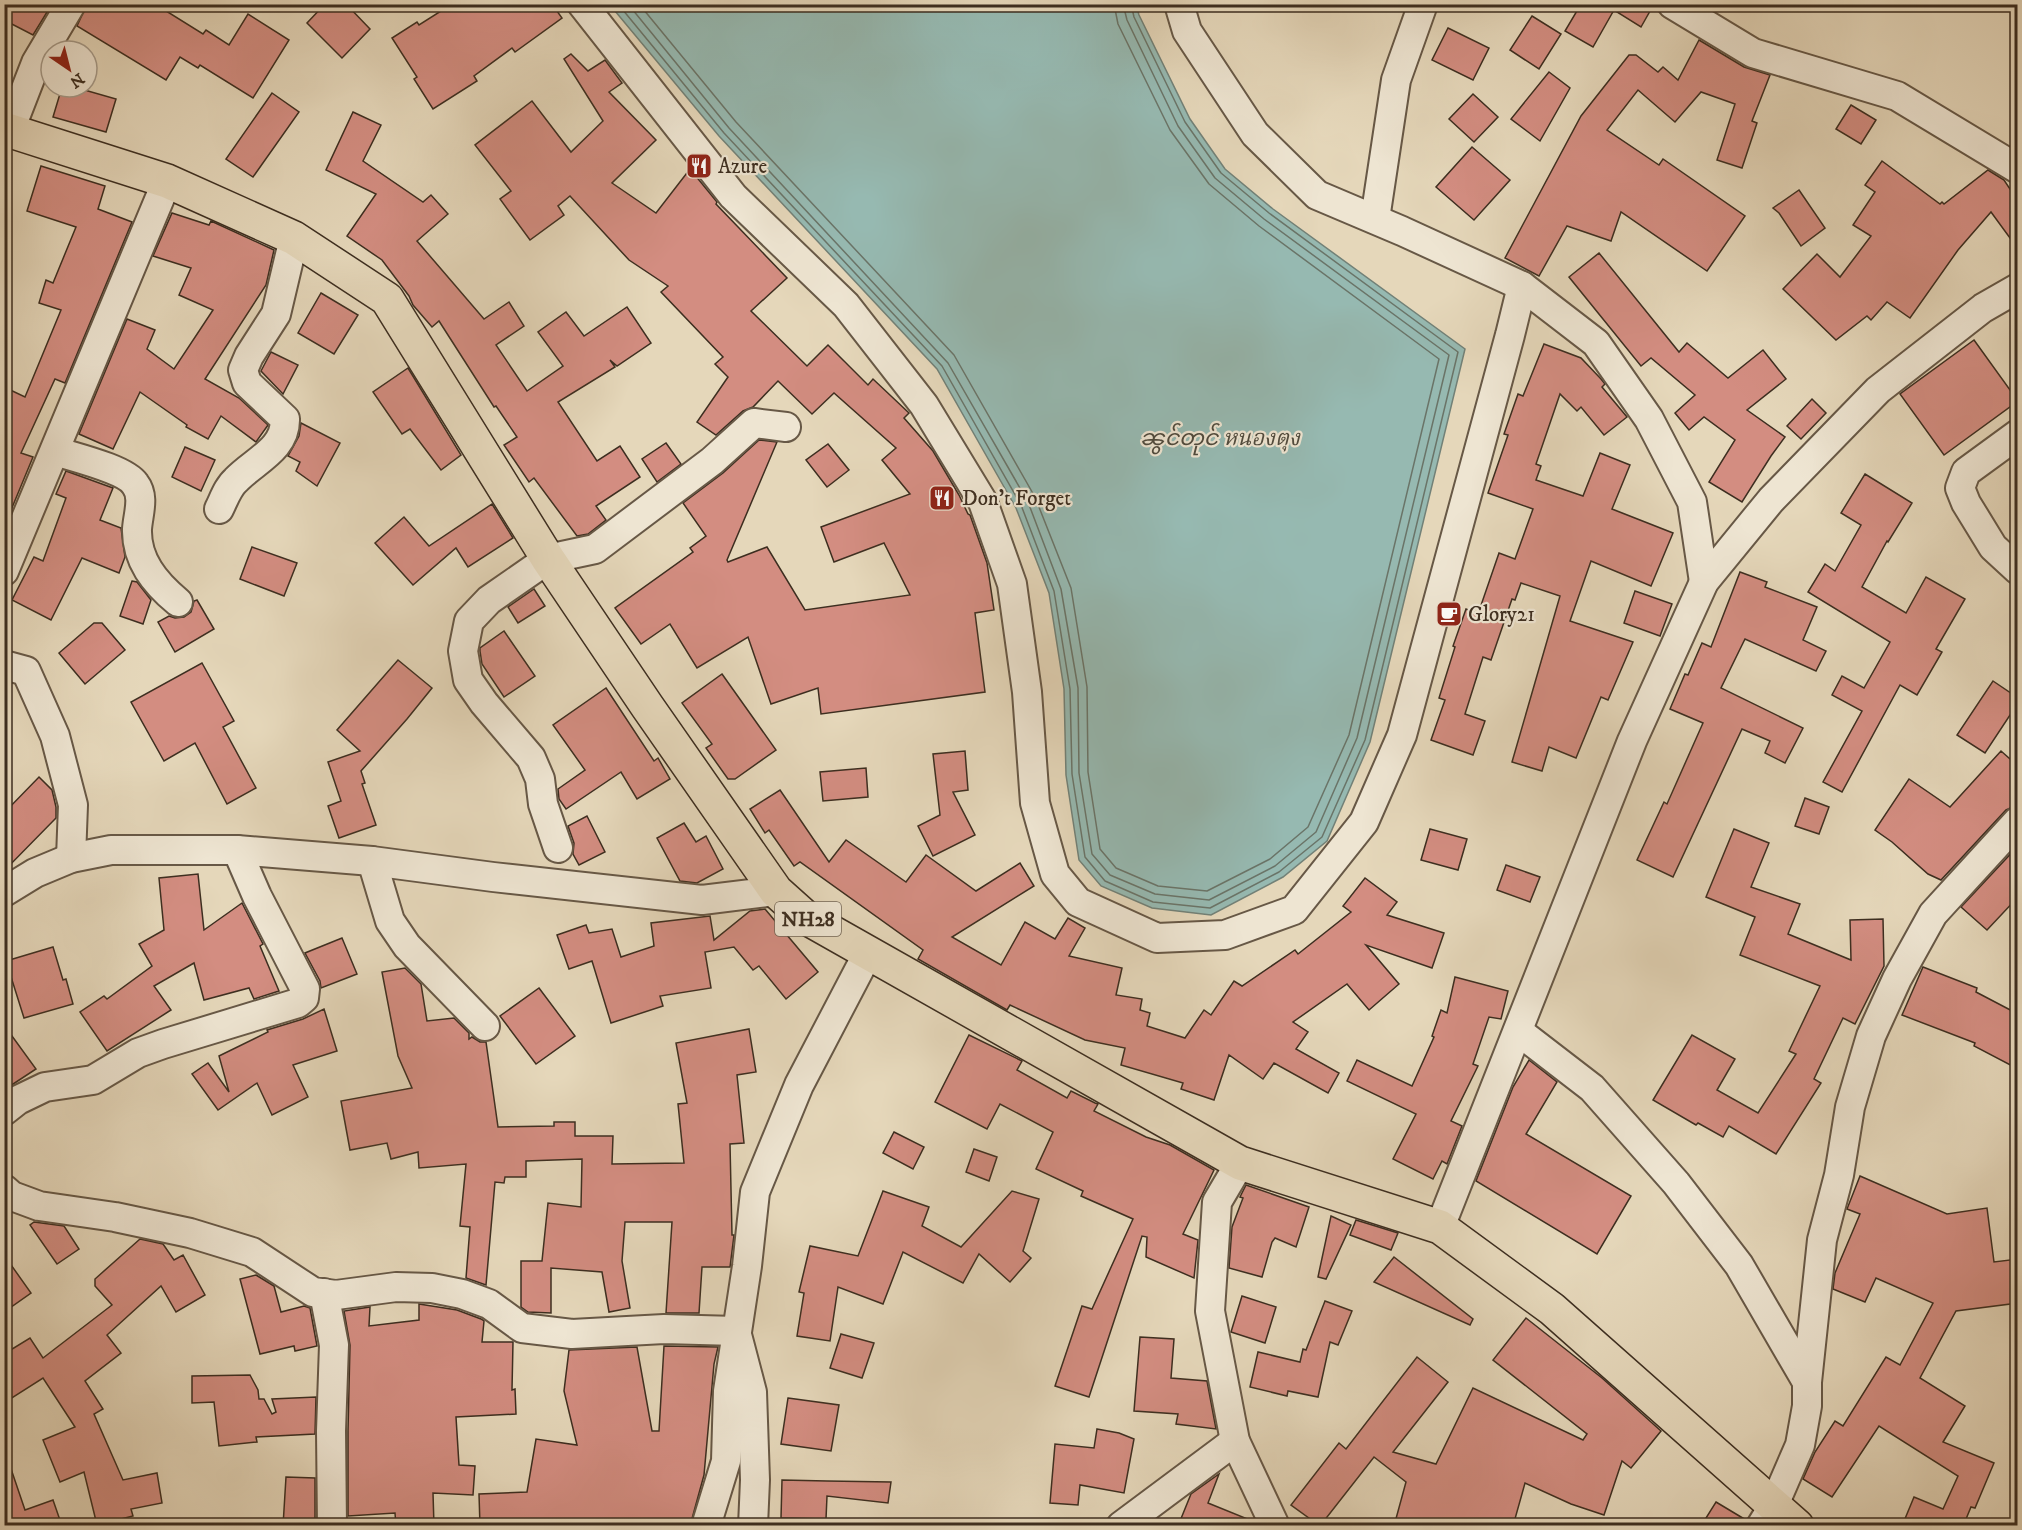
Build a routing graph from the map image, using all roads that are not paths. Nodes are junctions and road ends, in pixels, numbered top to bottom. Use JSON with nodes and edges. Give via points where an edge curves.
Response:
{"nodes":[{"id":1,"x":71,"y":4,"type":"edge"},
{"id":2,"x":582,"y":4,"type":"edge"},
{"id":3,"x":1179,"y":4,"type":"edge"},
{"id":4,"x":1423,"y":4,"type":"edge"},
{"id":5,"x":1672,"y":4,"type":"edge"},
{"id":6,"x":8,"y":129,"type":"edge"},
{"id":7,"x":2018,"y":169,"type":"edge"},
{"id":8,"x":167,"y":181,"type":"junction"},
{"id":9,"x":1375,"y":219,"type":"junction"},
{"id":10,"x":294,"y":238,"type":"junction"},
{"id":11,"x":1522,"y":286,"type":"junction"},
{"id":12,"x":2018,"y":288,"type":"edge"},
{"id":13,"x":786,"y":427,"type":"dead end"},
{"id":14,"x":2018,"y":435,"type":"edge"},
{"id":15,"x":55,"y":451,"type":"junction"},
{"id":16,"x":16,"y":509,"type":"edge"},
{"id":17,"x":219,"y":509,"type":"dead end"},
{"id":18,"x":548,"y":559,"type":"junction"},
{"id":19,"x":2018,"y":570,"type":"edge"},
{"id":20,"x":4,"y":571,"type":"edge"},
{"id":21,"x":1704,"y":582,"type":"junction"},
{"id":22,"x":178,"y":602,"type":"dead end"},
{"id":23,"x":4,"y":665,"type":"edge"},
{"id":24,"x":2018,"y":821,"type":"edge"},
{"id":25,"x":558,"y":848,"type":"dead end"},
{"id":26,"x":237,"y":850,"type":"junction"},
{"id":27,"x":71,"y":858,"type":"junction"},
{"id":28,"x":372,"y":861,"type":"junction"},
{"id":29,"x":776,"y":891,"type":"junction"},
{"id":30,"x":4,"y":892,"type":"edge"},
{"id":31,"x":868,"y":952,"type":"junction"},
{"id":32,"x":485,"y":1026,"type":"dead end"},
{"id":33,"x":1518,"y":1030,"type":"junction"},
{"id":34,"x":4,"y":1112,"type":"edge"},
{"id":35,"x":1240,"y":1162,"type":"junction"},
{"id":36,"x":4,"y":1189,"type":"edge"},
{"id":37,"x":1440,"y":1227,"type":"junction"},
{"id":38,"x":324,"y":1293,"type":"junction"},
{"id":39,"x":736,"y":1331,"type":"junction"},
{"id":40,"x":1807,"y":1382,"type":"junction"},
{"id":41,"x":1235,"y":1441,"type":"junction"},
{"id":42,"x":1778,"y":1519,"type":"edge"},
{"id":43,"x":332,"y":1526,"type":"edge"},
{"id":44,"x":706,"y":1526,"type":"edge"},
{"id":45,"x":753,"y":1526,"type":"edge"},
{"id":46,"x":1121,"y":1526,"type":"edge"},
{"id":47,"x":1275,"y":1526,"type":"edge"}],
"edges":[{"from":1,"to":6,"type":"street","via":[[36,63]]},
{"from":2,"to":11,"type":"street","via":[[733,196],[846,305],[924,405],[982,502],[1012,584],[1027,692],[1035,803],[1055,874],[1078,902],[1157,938],[1226,935],[1294,910],[1364,822],[1402,735]]},
{"from":3,"to":9,"type":"street","via":[[1187,31],[1255,134],[1317,195]]},
{"from":4,"to":9,"type":"street","via":[[1396,80]]},
{"from":5,"to":7,"type":"street","via":[[1753,53],[1897,96]]},
{"from":6,"to":8,"type":"highway","number":"NH28"},
{"from":8,"to":10,"type":"highway","number":"NH28"},
{"from":8,"to":15,"type":"street"},
{"from":9,"to":11,"type":"street"},
{"from":10,"to":17,"type":"street","via":[[276,314],[243,370],[247,382],[285,419],[285,429],[278,445],[235,480]]},
{"from":10,"to":18,"type":"highway","number":"NH28","via":[[387,299]]},
{"from":11,"to":21,"type":"street","via":[[1596,343],[1649,419],[1692,502]]},
{"from":12,"to":21,"type":"street","via":[[1983,308],[1878,390],[1771,500]]},
{"from":13,"to":18,"type":"street","via":[[754,423],[712,461],[595,549]]},
{"from":14,"to":19,"type":"street","via":[[1966,472],[1960,488],[1993,547]]},
{"from":15,"to":16,"type":"street"},
{"from":15,"to":22,"type":"street","via":[[110,468],[134,482],[140,494],[139,550],[154,579]]},
{"from":16,"to":20,"type":"street"},
{"from":18,"to":25,"type":"street","via":[[489,600],[469,621],[463,651],[468,680],[531,758]]},
{"from":18,"to":29,"type":"highway","number":"NH28"},
{"from":21,"to":33,"type":"street","via":[[1632,741]]},
{"from":23,"to":27,"type":"street","via":[[26,671],[55,736],[73,805]]},
{"from":24,"to":40,"type":"street","via":[[1933,914],[1871,1036],[1850,1107],[1839,1175],[1822,1240]]},
{"from":26,"to":27,"type":"street","via":[[111,850]]},
{"from":26,"to":28,"type":"street"},
{"from":26,"to":34,"type":"street","via":[[305,989],[304,998],[138,1053],[93,1080],[45,1087]]},
{"from":27,"to":30,"type":"street"},
{"from":28,"to":29,"type":"street","via":[[702,900]]},
{"from":28,"to":32,"type":"street","via":[[390,921],[407,946]]},
{"from":29,"to":31,"type":"highway","number":"NH28","via":[[806,917]]},
{"from":31,"to":35,"type":"highway","number":"NH28"},
{"from":31,"to":39,"type":"street","via":[[799,1085],[755,1192]]},
{"from":33,"to":37,"type":"street"},
{"from":33,"to":40,"type":"street","via":[[1592,1088],[1676,1183],[1739,1265]]},
{"from":35,"to":37,"type":"highway","number":"NH28"},
{"from":35,"to":41,"type":"street","via":[[1217,1203],[1210,1311]]},
{"from":36,"to":38,"type":"street","via":[[39,1206],[116,1217],[252,1252],[313,1292]]},
{"from":37,"to":42,"type":"highway","number":"NH28","via":[[1552,1309]]},
{"from":38,"to":39,"type":"street","via":[[432,1288],[489,1304],[522,1328],[572,1334],[664,1329]]},
{"from":38,"to":43,"type":"street","via":[[334,1345]]},
{"from":39,"to":44,"type":"street","via":[[728,1391],[726,1461]]},
{"from":39,"to":45,"type":"street","via":[[752,1392]]},
{"from":40,"to":42,"type":"street","via":[[1800,1445]]},
{"from":41,"to":46,"type":"street"},
{"from":41,"to":47,"type":"street"}]}
